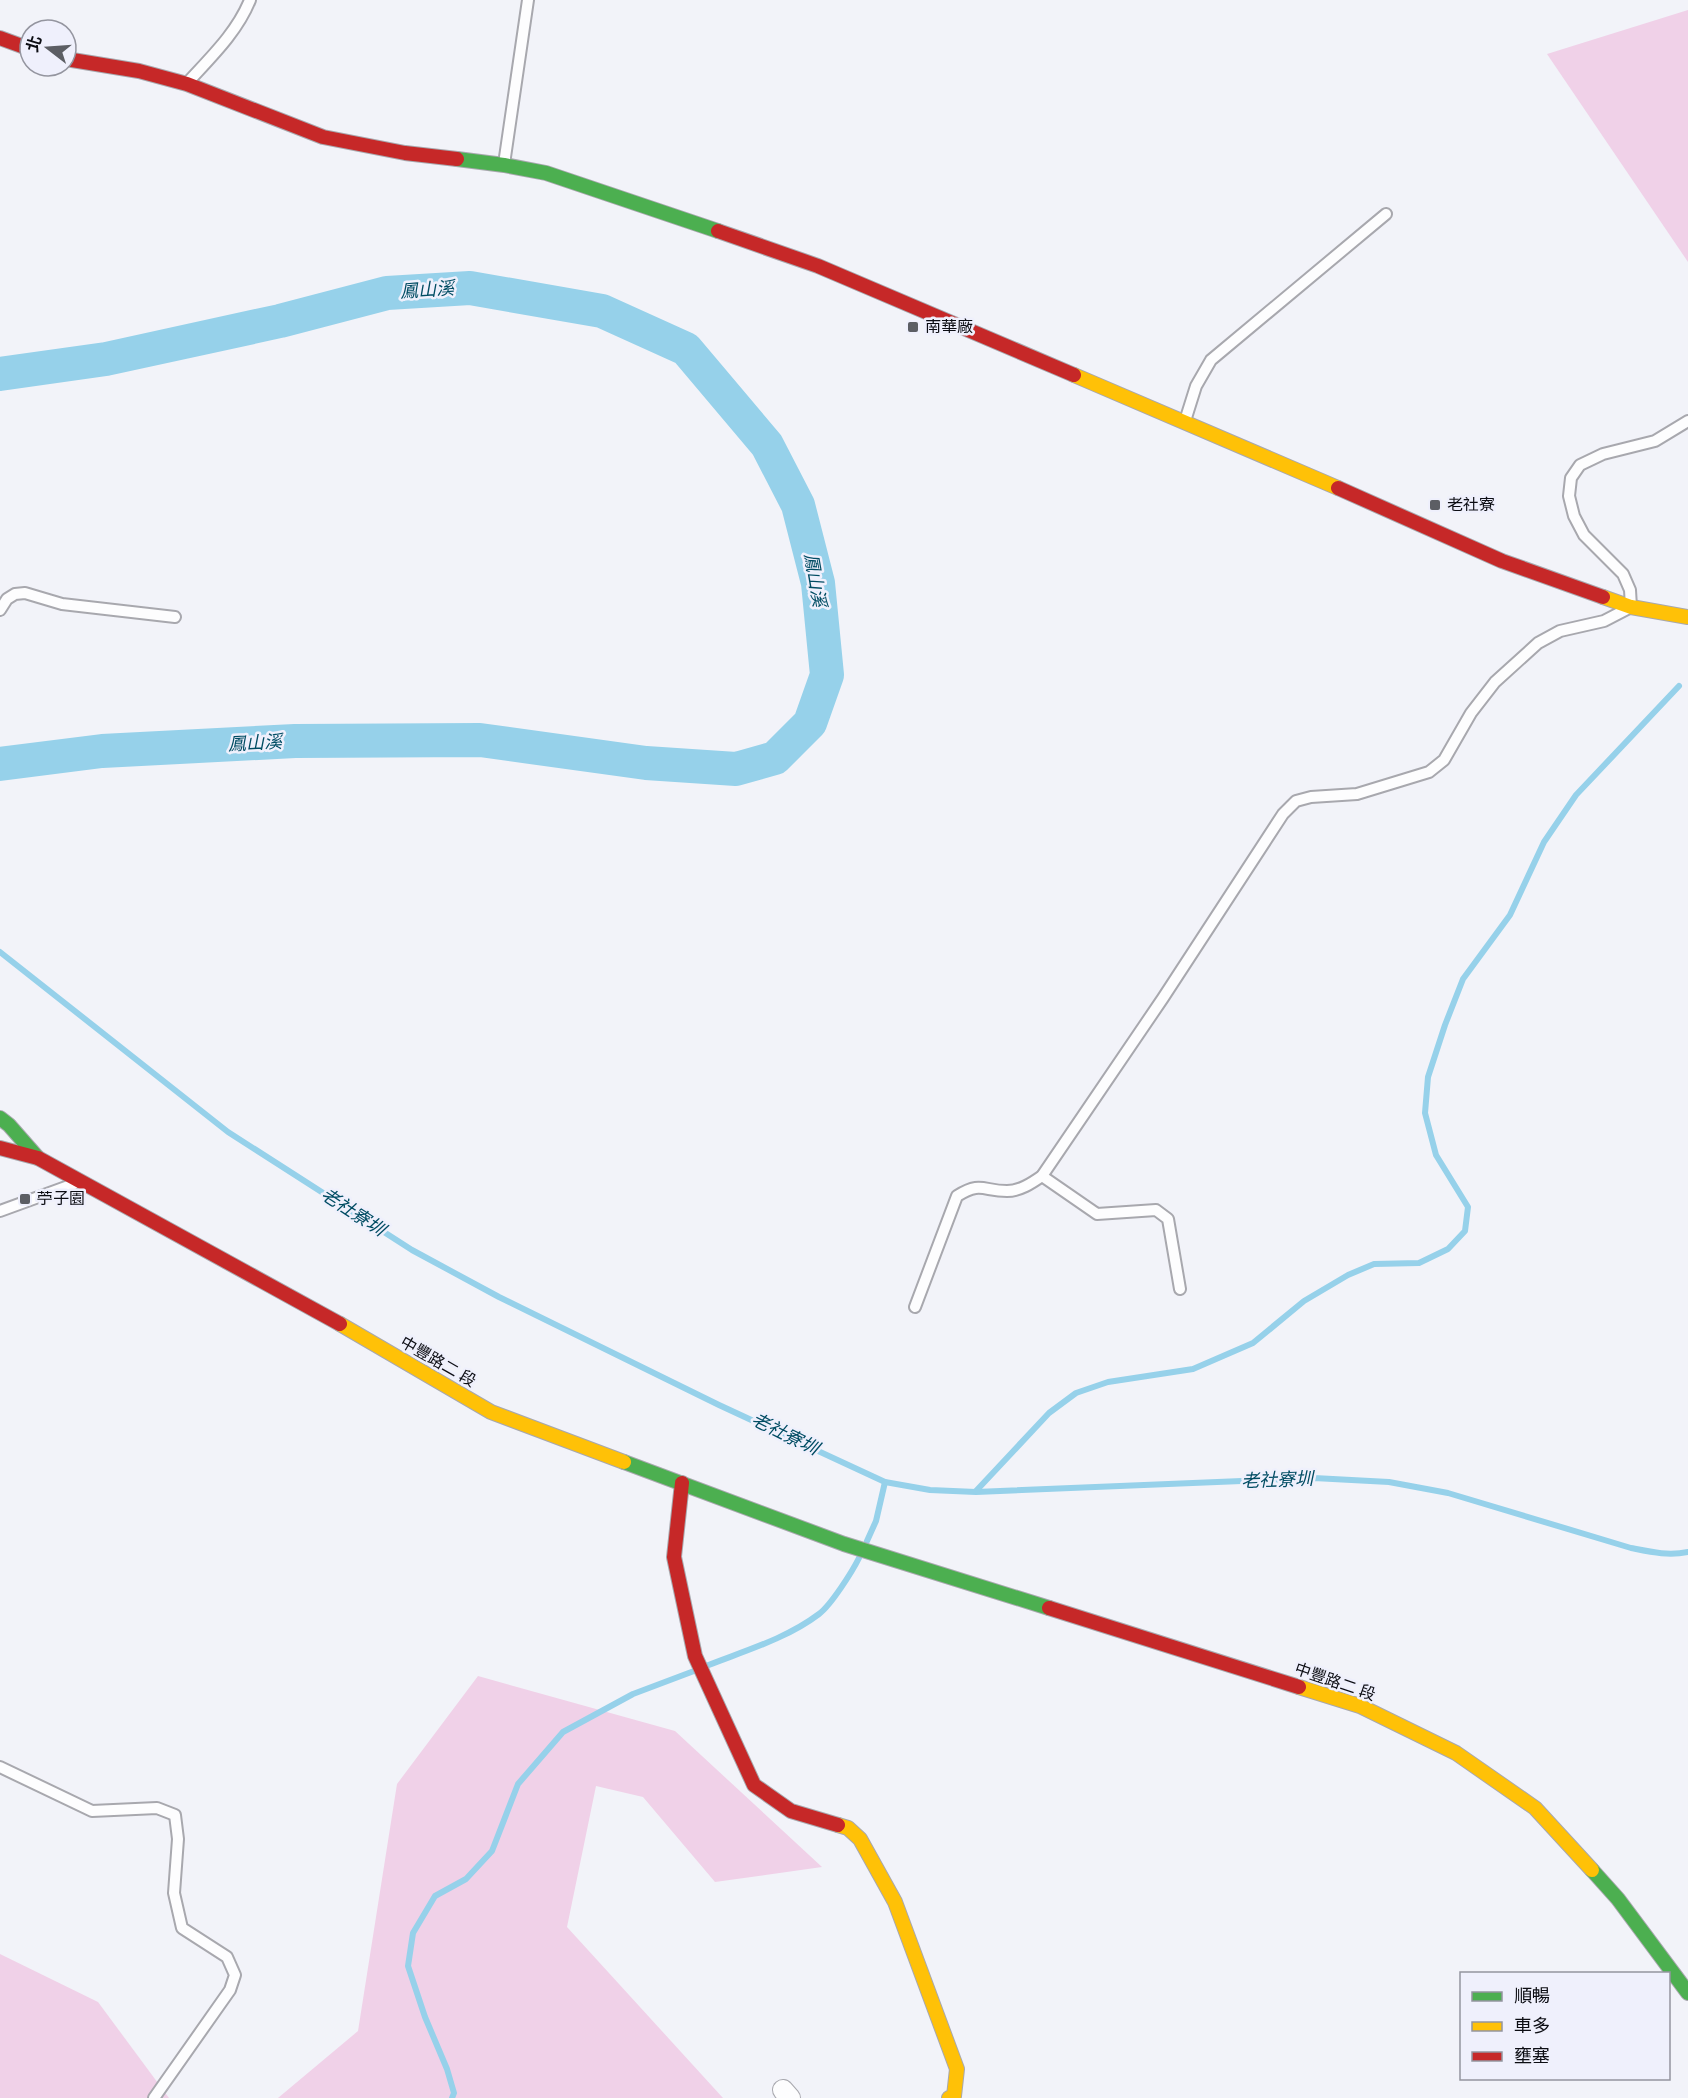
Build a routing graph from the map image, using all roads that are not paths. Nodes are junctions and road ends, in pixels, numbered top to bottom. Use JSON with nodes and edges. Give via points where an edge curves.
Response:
{"nodes":[{"id":1,"x":250,"y":0,"type":"edge"},
{"id":2,"x":528,"y":0,"type":"edge"},
{"id":3,"x":0,"y":38,"type":"edge"},
{"id":4,"x":18,"y":45,"type":"edge"},
{"id":5,"x":78,"y":61,"type":"edge"},
{"id":6,"x":187,"y":84,"type":"junction"},
{"id":7,"x":504,"y":165,"type":"junction"},
{"id":8,"x":1386,"y":214,"type":"dead end"},
{"id":9,"x":1688,"y":421,"type":"edge"},
{"id":10,"x":1185,"y":422,"type":"junction"},
{"id":11,"x":1632,"y":607,"type":"junction"},
{"id":12,"x":0,"y":610,"type":"edge"},
{"id":13,"x":174,"y":617,"type":"dead end"},
{"id":14,"x":1688,"y":617,"type":"edge"},
{"id":15,"x":0,"y":1118,"type":"edge"},
{"id":16,"x":0,"y":1148,"type":"edge"},
{"id":17,"x":38,"y":1158,"type":"junction"},
{"id":18,"x":1042,"y":1176,"type":"junction"},
{"id":19,"x":80,"y":1182,"type":"junction"},
{"id":20,"x":0,"y":1211,"type":"edge"},
{"id":21,"x":1180,"y":1289,"type":"dead end"},
{"id":22,"x":915,"y":1307,"type":"dead end"},
{"id":23,"x":682,"y":1483,"type":"junction"},
{"id":24,"x":0,"y":1767,"type":"edge"},
{"id":25,"x":1688,"y":1993,"type":"edge"},
{"id":26,"x":154,"y":2098,"type":"edge"},
{"id":27,"x":948,"y":2098,"type":"edge"}],
"edges":[{"from":1,"to":6,"type":"lane","via":[[233,32]]},
{"from":2,"to":7,"type":"lane"},
{"from":3,"to":4,"type":"street"},
{"from":5,"to":6,"type":"street"},
{"from":6,"to":7,"type":"street","via":[[323,137],[405,153]]},
{"from":7,"to":10,"type":"street","via":[[557,177],[818,266]]},
{"from":8,"to":10,"type":"lane","via":[[1211,360],[1196,386]]},
{"from":9,"to":11,"type":"lane","via":[[1654,441],[1603,454],[1580,465],[1571,478],[1569,496],[1574,516],[1584,535],[1623,574]]},
{"from":10,"to":11,"type":"street","via":[[1502,561]]},
{"from":11,"to":14,"type":"street"},
{"from":11,"to":18,"type":"lane","via":[[1604,621],[1560,631],[1538,643],[1495,682],[1471,713],[1444,760],[1429,772],[1357,794],[1296,801],[1283,814]]},
{"from":12,"to":13,"type":"lane","via":[[15,594],[25,593],[62,604]]},
{"from":15,"to":17,"type":"street","name":"中豐路二 段"},
{"from":16,"to":17,"type":"street","name":"中豐路二 段"},
{"from":17,"to":19,"type":"street","name":"中豐路二 段"},
{"from":18,"to":21,"type":"lane","via":[[1097,1214],[1156,1210],[1168,1219]]},
{"from":18,"to":22,"type":"lane","via":[[1009,1191],[971,1187],[957,1196]]},
{"from":19,"to":20,"type":"lane"},
{"from":19,"to":23,"type":"street","name":"中豐路二 段","via":[[491,1412]]},
{"from":23,"to":25,"type":"street","name":"中豐路二 段","via":[[844,1544],[1360,1706],[1456,1753],[1535,1808],[1618,1899]]},
{"from":23,"to":27,"type":"street","via":[[674,1557],[696,1656],[706,1680],[754,1785],[791,1811],[848,1828],[860,1839],[895,1902],[957,2069],[954,2096]]},
{"from":24,"to":26,"type":"lane","via":[[92,1811],[157,1808],[176,1815],[174,1893],[182,1928],[227,1958],[235,1975],[230,1990]]}]}
